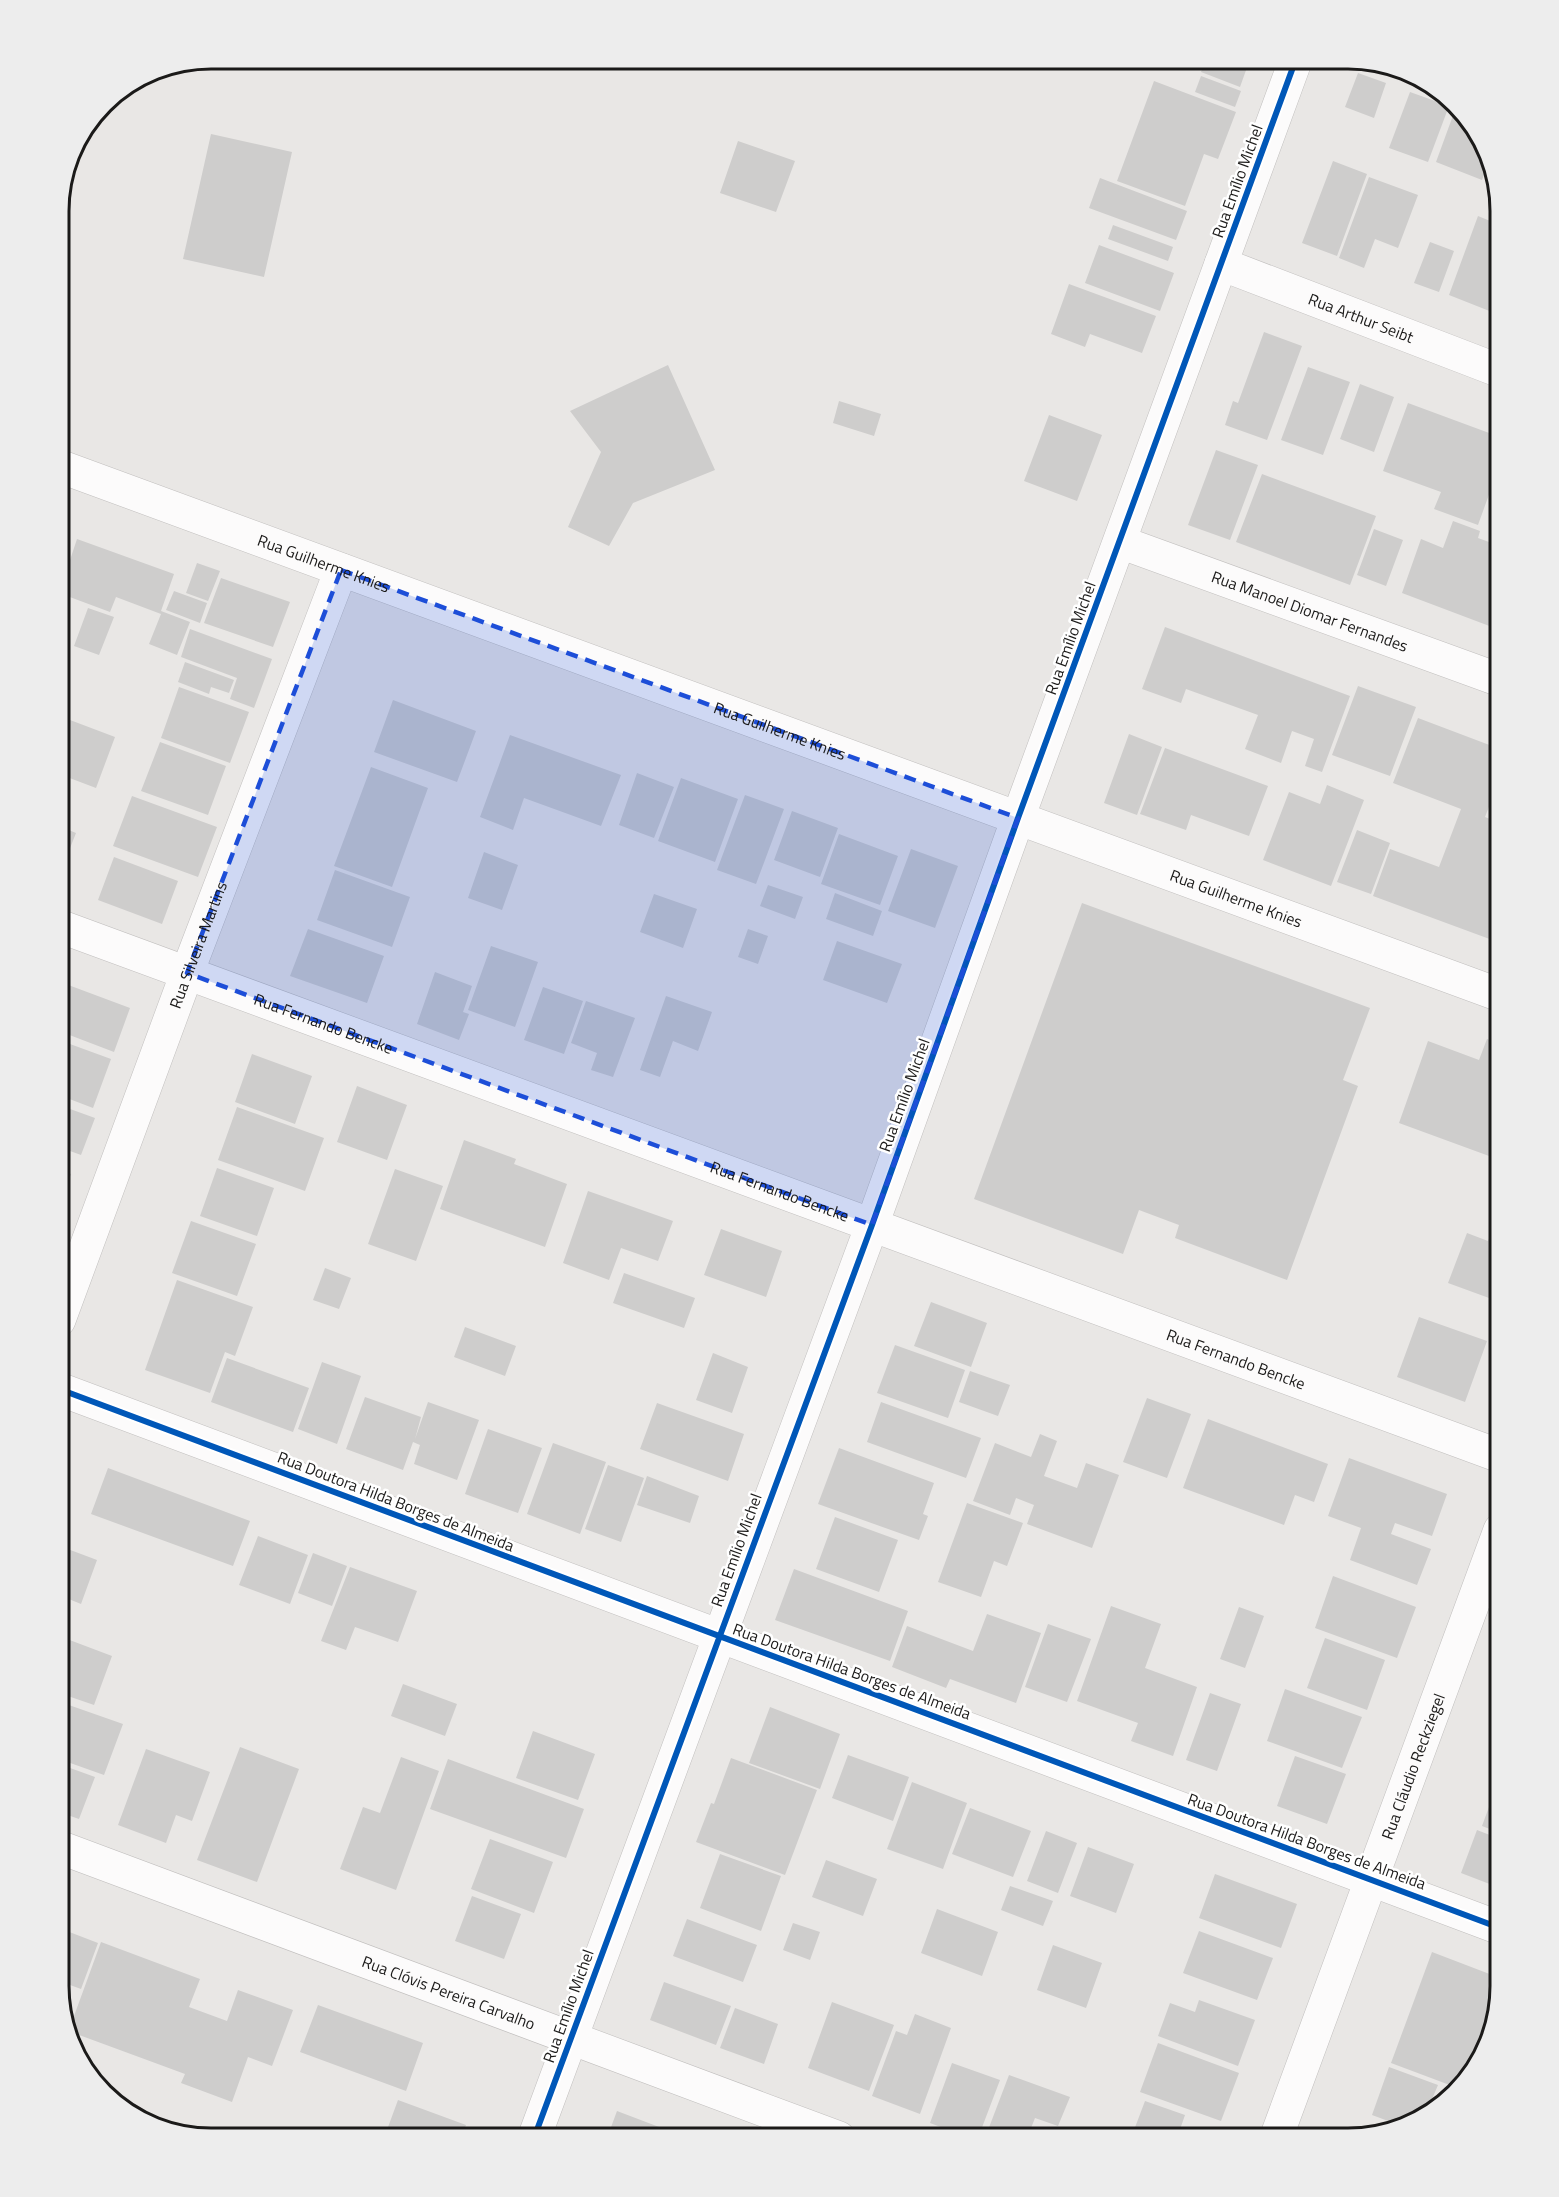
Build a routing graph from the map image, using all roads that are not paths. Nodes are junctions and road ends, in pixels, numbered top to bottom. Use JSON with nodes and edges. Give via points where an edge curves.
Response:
{"nodes":[{"id":1,"x":1292,"y":69,"type":"edge"},
{"id":2,"x":1221,"y":264,"type":"junction"},
{"id":3,"x":1490,"y":367,"type":"edge"},
{"id":4,"x":69,"y":470,"type":"edge"},
{"id":5,"x":1120,"y":542,"type":"junction"},
{"id":6,"x":341,"y":570,"type":"junction"},
{"id":7,"x":1490,"y":676,"type":"edge"},
{"id":8,"x":1018,"y":818,"type":"junction"},
{"id":9,"x":69,"y":930,"type":"edge"},
{"id":10,"x":187,"y":973,"type":"junction"},
{"id":11,"x":1490,"y":991,"type":"edge"},
{"id":12,"x":872,"y":1224,"type":"junction"},
{"id":13,"x":69,"y":1293,"type":"edge"},
{"id":14,"x":69,"y":1393,"type":"edge"},
{"id":15,"x":1490,"y":1452,"type":"edge"},
{"id":16,"x":1490,"y":1557,"type":"edge"},
{"id":17,"x":718,"y":1636,"type":"junction"},
{"id":18,"x":69,"y":1851,"type":"edge"},
{"id":19,"x":1372,"y":1880,"type":"junction"},
{"id":20,"x":1490,"y":1924,"type":"edge"},
{"id":21,"x":570,"y":2038,"type":"junction"},
{"id":22,"x":538,"y":2128,"type":"edge"},
{"id":23,"x":812,"y":2128,"type":"edge"},
{"id":24,"x":1280,"y":2128,"type":"edge"}],
"edges":[{"from":1,"to":2,"type":"street","name":"Rua Emílio Michel"},
{"from":2,"to":3,"type":"street","name":"Rua Arthur Seibt"},
{"from":2,"to":5,"type":"street","name":"Rua Emílio Michel"},
{"from":4,"to":6,"type":"street","name":"Rua Guilherme Knies"},
{"from":5,"to":7,"type":"street","name":"Rua Manoel Diomar Fernandes"},
{"from":5,"to":8,"type":"street","name":"Rua Emílio Michel"},
{"from":6,"to":8,"type":"street","name":"Rua Guilherme Knies"},
{"from":6,"to":10,"type":"street","name":"Rua Silveira Martins"},
{"from":8,"to":11,"type":"street","name":"Rua Guilherme Knies"},
{"from":8,"to":12,"type":"street","name":"Rua Emílio Michel"},
{"from":9,"to":10,"type":"street","name":"Rua Fernando Bencke"},
{"from":10,"to":12,"type":"street","name":"Rua Fernando Bencke"},
{"from":10,"to":13,"type":"street","name":"Rua Silveira Martins"},
{"from":12,"to":15,"type":"street","name":"Rua Fernando Bencke"},
{"from":12,"to":17,"type":"street","name":"Rua Emílio Michel"},
{"from":14,"to":17,"type":"street","name":"Rua Doutora Hilda Borges de Almeida"},
{"from":16,"to":19,"type":"street","name":"Rua Cláudio Reckziegel"},
{"from":17,"to":19,"type":"street","name":"Rua Doutora Hilda Borges de Almeida"},
{"from":17,"to":21,"type":"street","name":"Rua Emílio Michel"},
{"from":18,"to":21,"type":"street","name":"Rua Clóvis Pereira Carvalho"},
{"from":19,"to":20,"type":"street","name":"Rua Doutora Hilda Borges de Almeida"},
{"from":19,"to":24,"type":"street","name":"Rua Cláudio Reckziegel"},
{"from":21,"to":22,"type":"street","name":"Rua Emílio Michel"},
{"from":21,"to":23,"type":"street","name":"Rua Clóvis Pereira Carvalho"}]}
